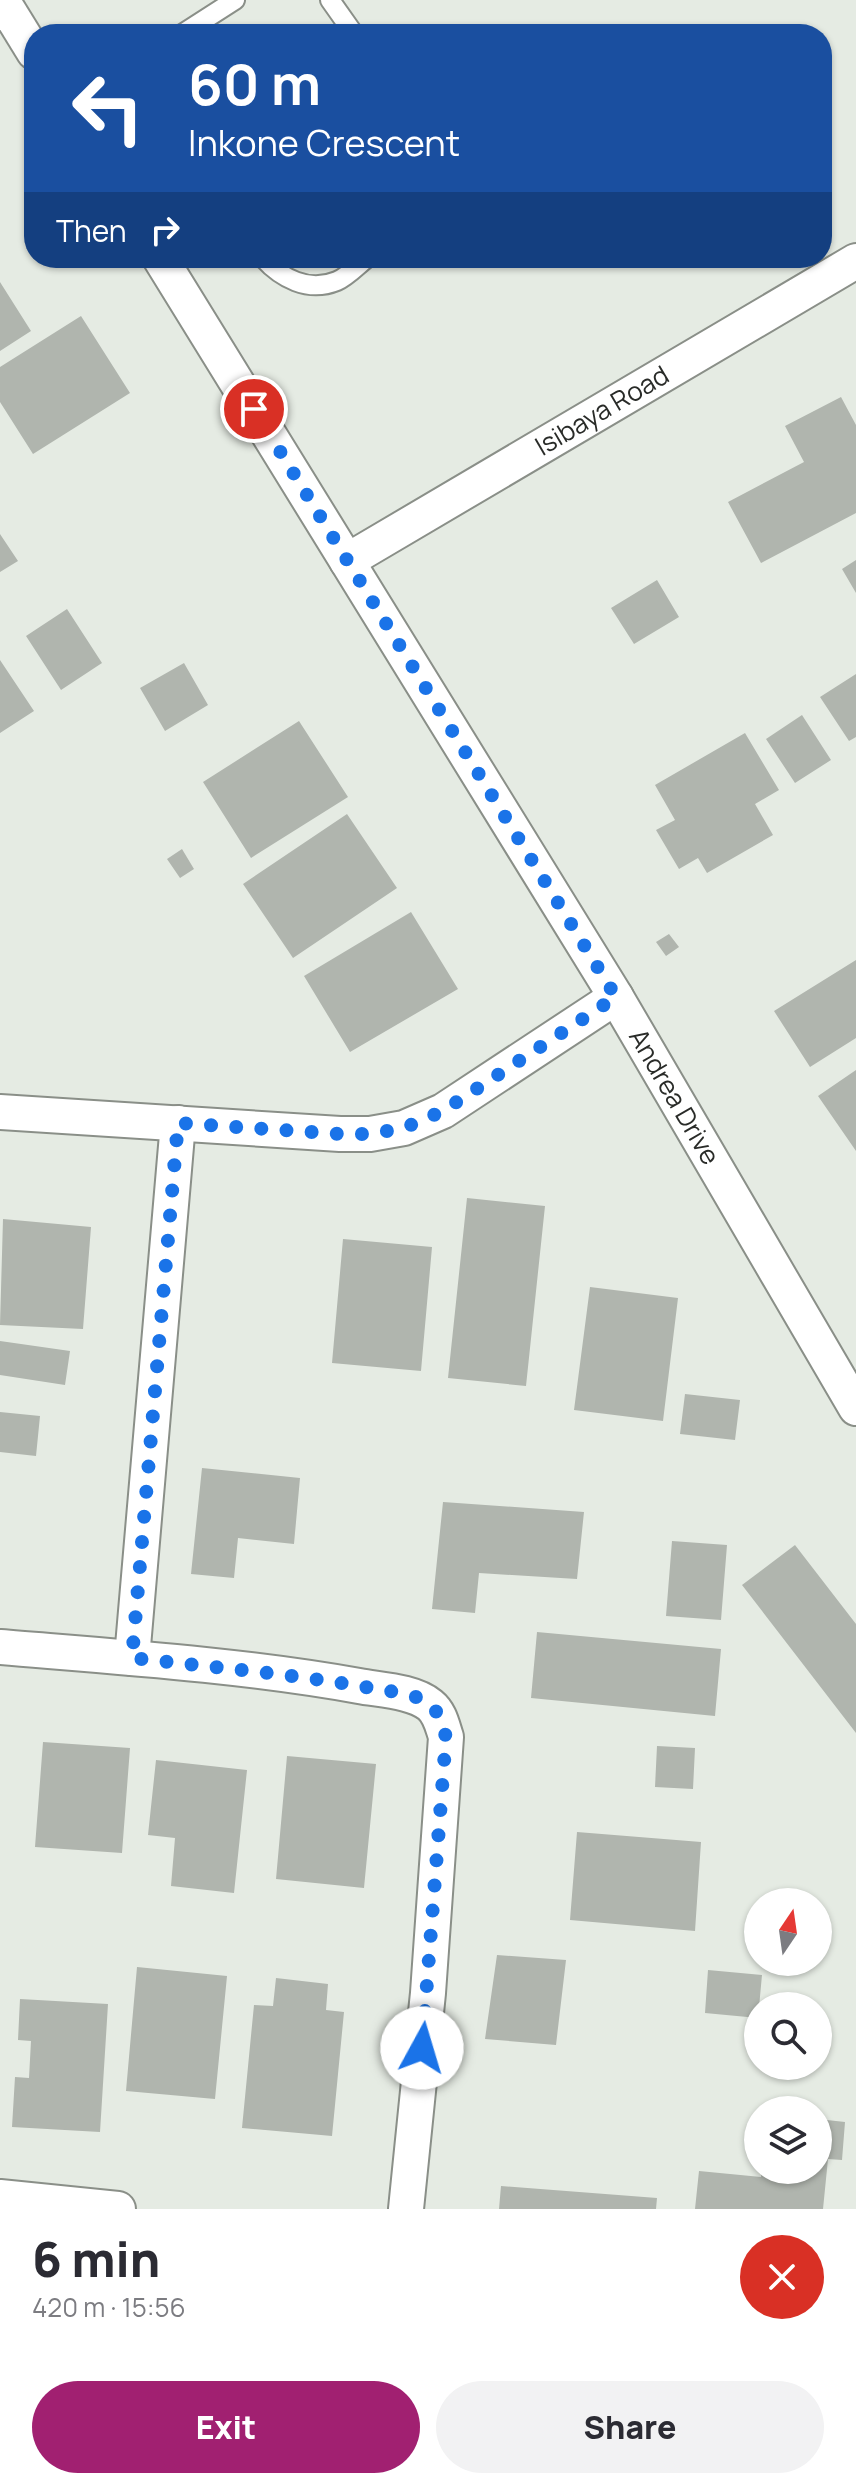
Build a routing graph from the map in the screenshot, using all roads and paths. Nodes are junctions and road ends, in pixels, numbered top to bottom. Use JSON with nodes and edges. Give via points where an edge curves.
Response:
{"nodes":[{"id":1,"x":2,"y":0,"type":"edge"},
{"id":2,"x":235,"y":0,"type":"edge"},
{"id":3,"x":330,"y":0,"type":"edge"},
{"id":4,"x":198,"y":24,"type":"edge"},
{"id":5,"x":347,"y":24,"type":"edge"},
{"id":6,"x":24,"y":36,"type":"edge"},
{"id":7,"x":856,"y":261,"type":"edge"},
{"id":8,"x":166,"y":268,"type":"edge"},
{"id":9,"x":272,"y":268,"type":"edge"},
{"id":10,"x":354,"y":268,"type":"edge"},
{"id":11,"x":347,"y":561,"type":"junction"},
{"id":12,"x":616,"y":997,"type":"junction"},
{"id":13,"x":0,"y":1112,"type":"edge"},
{"id":14,"x":178,"y":1123,"type":"junction"},
{"id":15,"x":856,"y":1408,"type":"edge"},
{"id":16,"x":0,"y":1647,"type":"edge"},
{"id":17,"x":132,"y":1658,"type":"junction"},
{"id":18,"x":0,"y":2197,"type":"edge"},
{"id":19,"x":118,"y":2209,"type":"edge"},
{"id":20,"x":406,"y":2209,"type":"edge"}],
"edges":[{"from":1,"to":6,"type":"street"},
{"from":2,"to":4,"type":"lane"},
{"from":3,"to":5,"type":"lane"},
{"from":7,"to":11,"type":"street","name":"Isibaya Road"},
{"from":8,"to":11,"type":"street","name":"Andrea Drive"},
{"from":9,"to":10,"type":"lane","via":[[304,285],[336,281]]},
{"from":11,"to":12,"type":"street","name":"Andrea Drive"},
{"from":12,"to":14,"type":"street","via":[[443,1111],[404,1128],[340,1134]]},
{"from":12,"to":15,"type":"street","name":"Andrea Drive"},
{"from":13,"to":14,"type":"street"},
{"from":14,"to":17,"type":"street"},
{"from":16,"to":17,"type":"street"},
{"from":17,"to":20,"type":"street","via":[[391,1692],[416,1697],[440,1717],[446,1737],[444,1767]]},
{"from":18,"to":19,"type":"street"}]}
